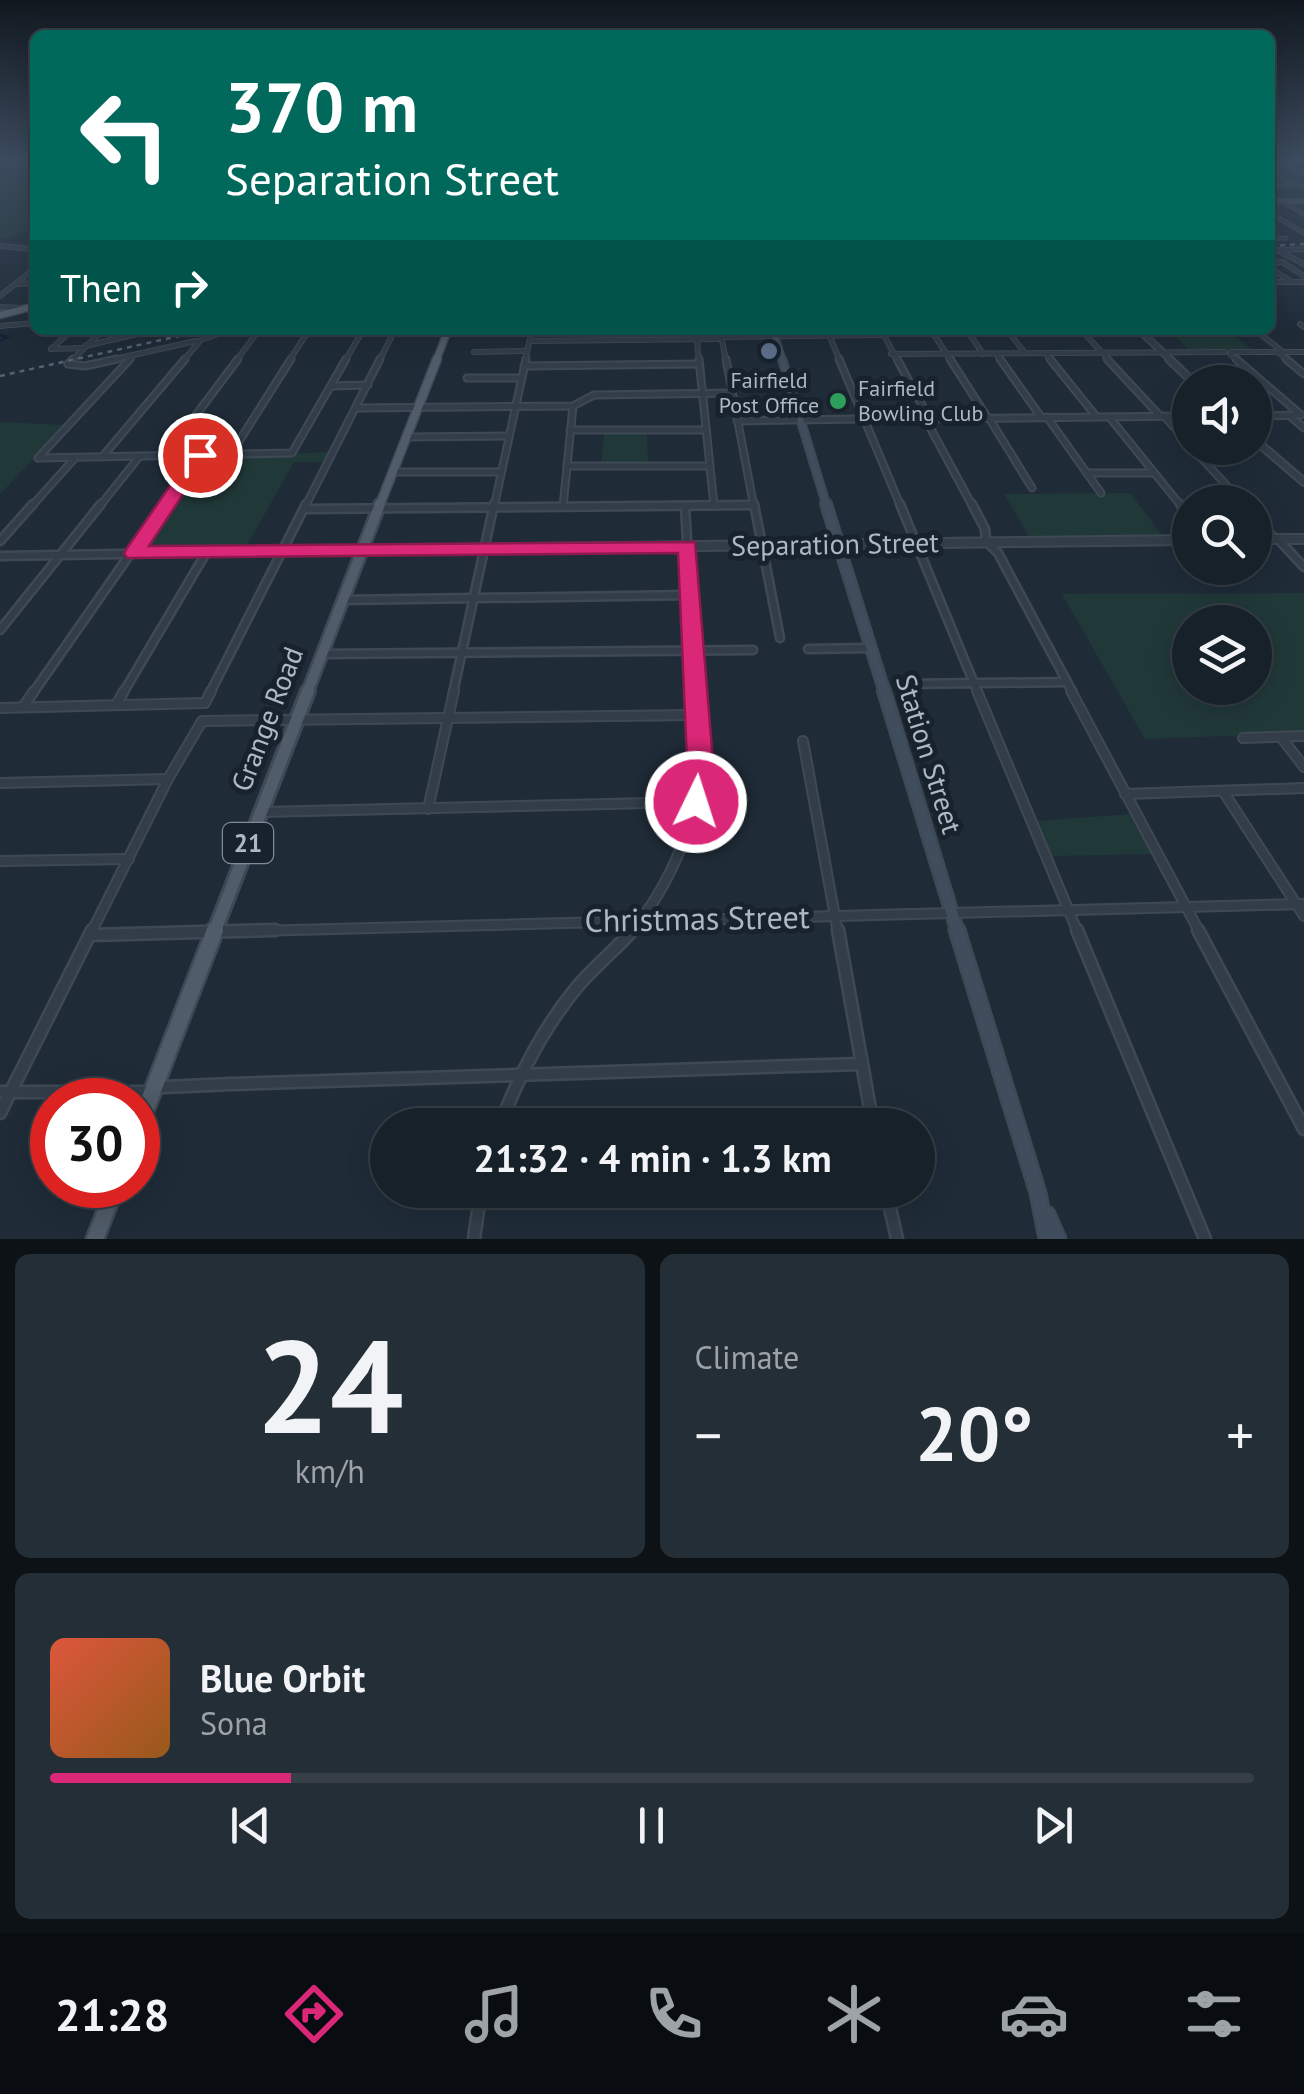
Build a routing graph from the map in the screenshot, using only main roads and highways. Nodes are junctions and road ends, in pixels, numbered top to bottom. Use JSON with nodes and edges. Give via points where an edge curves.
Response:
{"nodes":[{"id":1,"x":30,"y":307,"type":"edge"},
{"id":2,"x":0,"y":315,"type":"edge"},
{"id":3,"x":446,"y":335,"type":"edge"},
{"id":4,"x":775,"y":335,"type":"edge"},
{"id":5,"x":157,"y":1078,"type":"edge"},
{"id":6,"x":1038,"y":1194,"type":"junction"},
{"id":7,"x":106,"y":1208,"type":"edge"},
{"id":8,"x":110,"y":1208,"type":"edge"},
{"id":9,"x":94,"y":1239,"type":"edge"},
{"id":10,"x":104,"y":1239,"type":"edge"},
{"id":11,"x":1048,"y":1239,"type":"edge"},
{"id":12,"x":1058,"y":1239,"type":"edge"}],
"edges":[{"from":1,"to":2,"type":"main road"},
{"from":3,"to":5,"type":"main road","name":"Grange Road","number":"21"},
{"from":4,"to":6,"type":"main road","name":"Station Street"},
{"from":6,"to":11,"type":"main road","name":"Station Street"},
{"from":6,"to":12,"type":"main road","name":"Station Street"},
{"from":7,"to":9,"type":"main road"},
{"from":8,"to":10,"type":"main road"}]}
